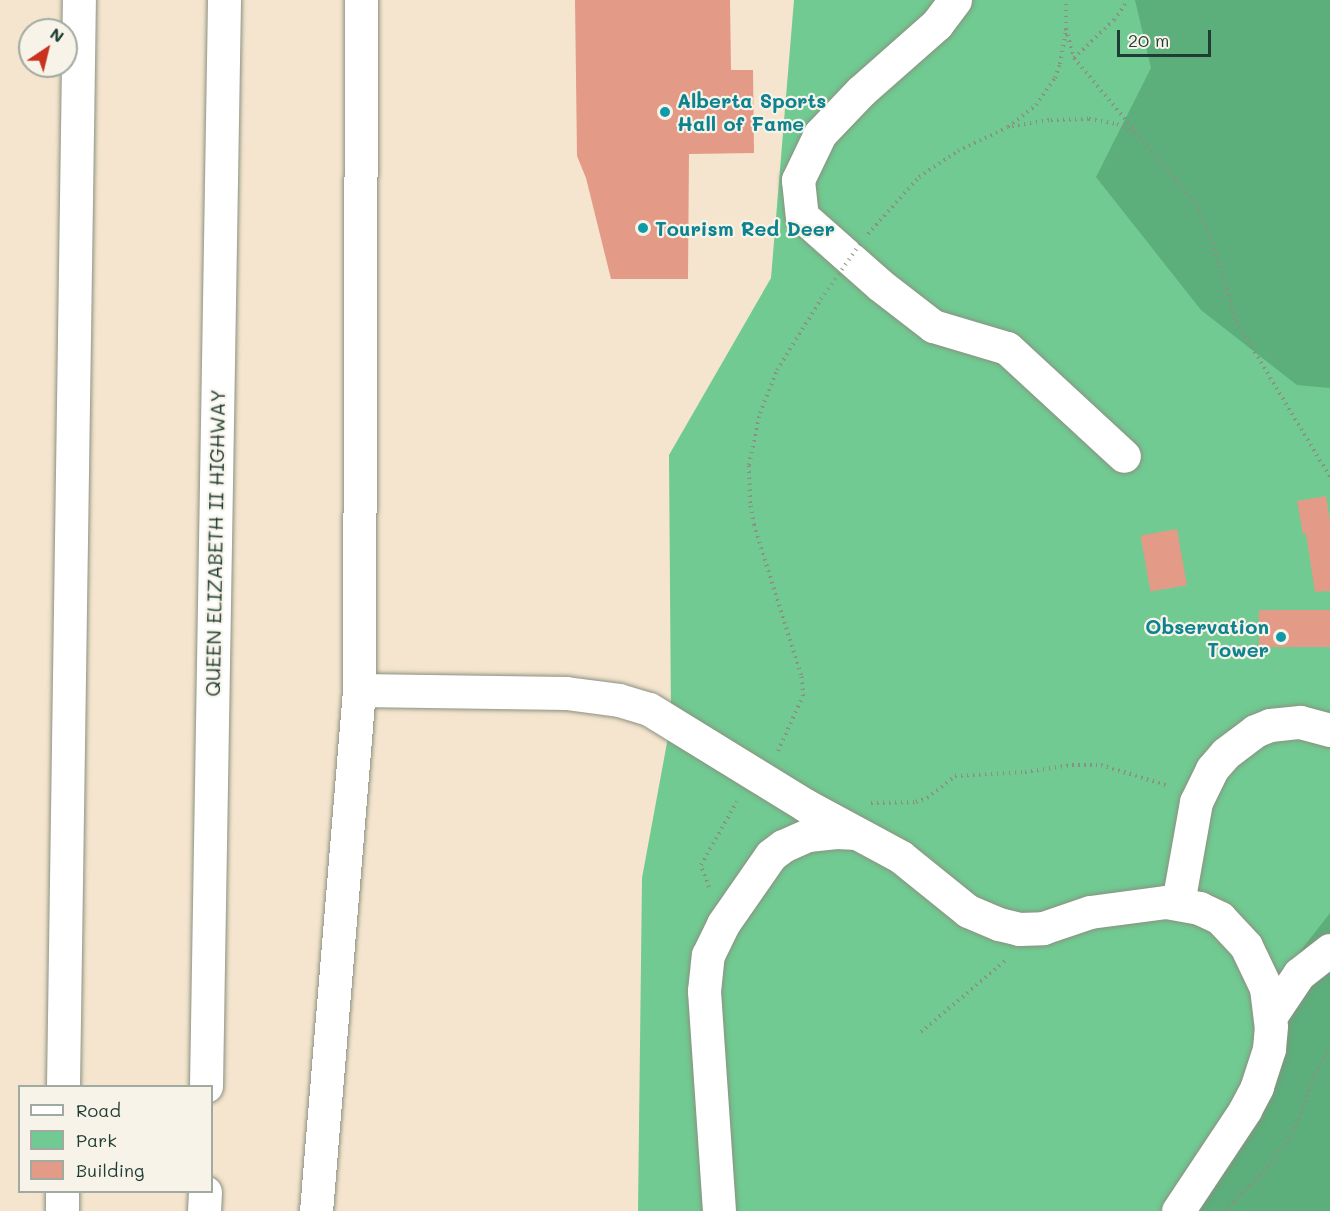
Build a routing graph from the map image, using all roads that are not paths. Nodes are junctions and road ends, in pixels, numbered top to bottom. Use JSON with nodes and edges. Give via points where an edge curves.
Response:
{"nodes":[{"id":1,"x":79,"y":0,"type":"edge"},
{"id":2,"x":224,"y":0,"type":"edge"},
{"id":3,"x":361,"y":0,"type":"edge"},
{"id":4,"x":955,"y":0,"type":"edge"},
{"id":5,"x":1124,"y":456,"type":"dead end"},
{"id":6,"x":359,"y":690,"type":"junction"},
{"id":7,"x":1330,"y":730,"type":"edge"},
{"id":8,"x":853,"y":834,"type":"junction"},
{"id":9,"x":1178,"y":903,"type":"junction"},
{"id":10,"x":1330,"y":950,"type":"edge"},
{"id":11,"x":1270,"y":1017,"type":"junction"},
{"id":12,"x":63,"y":1085,"type":"edge"},
{"id":13,"x":206,"y":1085,"type":"edge"},
{"id":14,"x":62,"y":1193,"type":"edge"},
{"id":15,"x":205,"y":1193,"type":"edge"},
{"id":16,"x":62,"y":1211,"type":"edge"},
{"id":17,"x":204,"y":1211,"type":"edge"},
{"id":18,"x":316,"y":1211,"type":"edge"},
{"id":19,"x":719,"y":1211,"type":"edge"},
{"id":20,"x":1178,"y":1211,"type":"edge"}],
"edges":[{"from":1,"to":12,"type":"main road"},
{"from":2,"to":13,"type":"main road","name":"QUEEN ELIZABETH II HIGHWAY"},
{"from":3,"to":6,"type":"main road"},
{"from":4,"to":5,"type":"main road","via":[[937,24],[861,91],[820,134],[798,180],[802,216],[933,326],[1007,348]]},
{"from":6,"to":8,"type":"main road","via":[[566,693],[620,700],[671,721]]},
{"from":6,"to":18,"type":"main road"},
{"from":7,"to":9,"type":"main road","via":[[1308,723],[1285,722],[1256,731],[1226,753],[1212,769],[1198,796]]},
{"from":8,"to":9,"type":"main road","via":[[901,857],[984,920],[1019,929],[1043,928],[1107,909],[1151,902]]},
{"from":8,"to":19,"type":"main road","via":[[823,832],[783,846],[760,867],[708,955],[704,992]]},
{"from":9,"to":11,"type":"main road","via":[[1211,912],[1236,933],[1266,988]]},
{"from":10,"to":11,"type":"main road","via":[[1299,974]]},
{"from":11,"to":20,"type":"main road","via":[[1269,1049],[1257,1087],[1225,1144]]},
{"from":14,"to":16,"type":"main road"},
{"from":15,"to":17,"type":"main road"}]}
